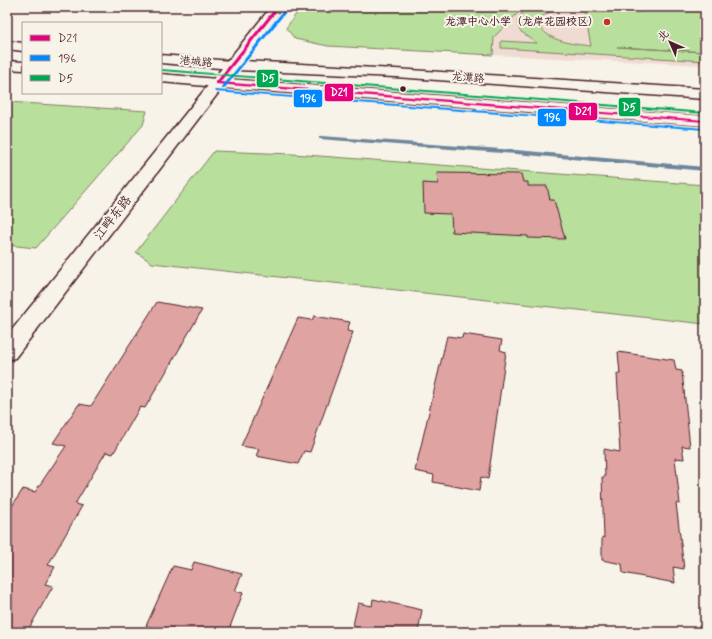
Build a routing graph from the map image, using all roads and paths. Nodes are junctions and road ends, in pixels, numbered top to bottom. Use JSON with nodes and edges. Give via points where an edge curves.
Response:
{"nodes":[{"id":1,"x":278,"y":7,"type":"edge"},
{"id":2,"x":7,"y":45,"type":"edge"},
{"id":3,"x":22,"y":47,"type":"edge"},
{"id":4,"x":162,"y":59,"type":"edge"},
{"id":5,"x":7,"y":65,"type":"edge"},
{"id":6,"x":231,"y":65,"type":"junction"},
{"id":7,"x":22,"y":66,"type":"edge"},
{"id":8,"x":162,"y":78,"type":"edge"},
{"id":9,"x":217,"y":83,"type":"junction"},
{"id":10,"x":705,"y":94,"type":"edge"},
{"id":11,"x":705,"y":121,"type":"edge"},
{"id":12,"x":7,"y":352,"type":"edge"}],
"edges":[{"from":1,"to":6,"type":"street","name":"江畔东路"},
{"from":2,"to":3,"type":"street"},
{"from":4,"to":6,"type":"street","name":"港城路"},
{"from":5,"to":7,"type":"street"},
{"from":6,"to":9,"type":"street","name":"江畔东路"},
{"from":6,"to":10,"type":"street","name":"龙潭路","via":[[395,73]]},
{"from":8,"to":9,"type":"street","name":"港城路"},
{"from":9,"to":11,"type":"street","name":"龙潭路"},
{"from":9,"to":12,"type":"street","name":"江畔东路"}]}
